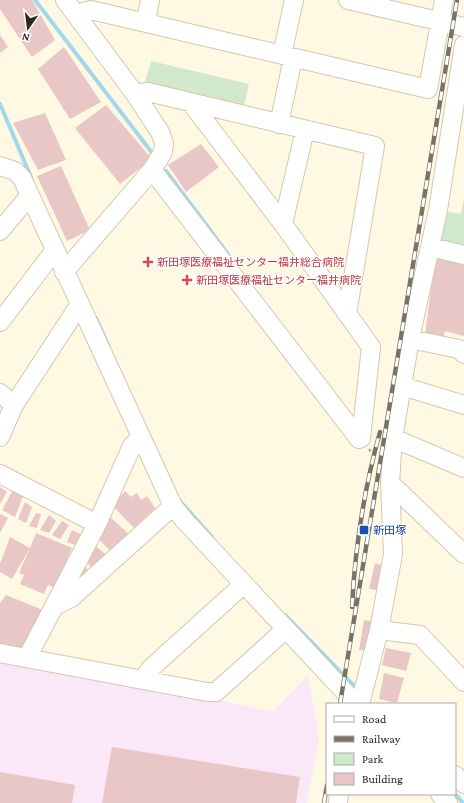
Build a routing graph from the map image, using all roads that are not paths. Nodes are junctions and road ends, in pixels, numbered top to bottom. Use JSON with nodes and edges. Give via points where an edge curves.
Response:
{"nodes":[{"id":1,"x":150,"y":0,"type":"edge"},
{"id":2,"x":294,"y":0,"type":"edge"},
{"id":3,"x":348,"y":0,"type":"edge"},
{"id":4,"x":444,"y":0,"type":"edge"},
{"id":5,"x":70,"y":7,"type":"edge"},
{"id":6,"x":146,"y":22,"type":"junction"},
{"id":7,"x":440,"y":22,"type":"junction"},
{"id":8,"x":464,"y":27,"type":"edge"},
{"id":9,"x":464,"y":45,"type":"edge"},
{"id":10,"x":287,"y":57,"type":"junction"},
{"id":11,"x":135,"y":94,"type":"junction"},
{"id":12,"x":460,"y":100,"type":"edge"},
{"id":13,"x":191,"y":102,"type":"junction"},
{"id":14,"x":279,"y":124,"type":"junction"},
{"id":15,"x":305,"y":130,"type":"junction"},
{"id":16,"x":0,"y":166,"type":"edge"},
{"id":17,"x":152,"y":170,"type":"junction"},
{"id":18,"x":30,"y":195,"type":"junction"},
{"id":19,"x":283,"y":224,"type":"junction"},
{"id":20,"x":0,"y":231,"type":"edge"},
{"id":21,"x":430,"y":247,"type":"junction"},
{"id":22,"x":55,"y":250,"type":"junction"},
{"id":23,"x":464,"y":255,"type":"edge"},
{"id":24,"x":64,"y":272,"type":"junction"},
{"id":25,"x":80,"y":304,"type":"junction"},
{"id":26,"x":347,"y":314,"type":"junction"},
{"id":27,"x":0,"y":322,"type":"edge"},
{"id":28,"x":410,"y":340,"type":"junction"},
{"id":29,"x":464,"y":354,"type":"edge"},
{"id":30,"x":402,"y":386,"type":"junction"},
{"id":31,"x":0,"y":393,"type":"edge"},
{"id":32,"x":14,"y":405,"type":"junction"},
{"id":33,"x":464,"y":405,"type":"edge"},
{"id":34,"x":141,"y":436,"type":"junction"},
{"id":35,"x":0,"y":437,"type":"edge"},
{"id":36,"x":393,"y":438,"type":"junction"},
{"id":37,"x":464,"y":468,"type":"edge"},
{"id":38,"x":0,"y":474,"type":"edge"},
{"id":39,"x":390,"y":483,"type":"junction"},
{"id":40,"x":173,"y":506,"type":"junction"},
{"id":41,"x":97,"y":524,"type":"junction"},
{"id":42,"x":462,"y":551,"type":"edge"},
{"id":43,"x":244,"y":584,"type":"junction"},
{"id":44,"x":56,"y":605,"type":"junction"},
{"id":45,"x":286,"y":629,"type":"junction"},
{"id":46,"x":379,"y":630,"type":"junction"},
{"id":47,"x":0,"y":653,"type":"edge"},
{"id":48,"x":28,"y":658,"type":"junction"},
{"id":49,"x":143,"y":680,"type":"junction"},
{"id":50,"x":464,"y":682,"type":"edge"},
{"id":51,"x":358,"y":701,"type":"edge"},
{"id":52,"x":456,"y":776,"type":"edge"},
{"id":53,"x":464,"y":784,"type":"edge"},
{"id":54,"x":441,"y":795,"type":"edge"},
{"id":55,"x":448,"y":803,"type":"edge"}],
"edges":[{"from":1,"to":6,"type":"street"},
{"from":2,"to":10,"type":"street"},
{"from":3,"to":7,"type":"street"},
{"from":4,"to":7,"type":"street"},
{"from":5,"to":6,"type":"street"},
{"from":5,"to":11,"type":"street"},
{"from":6,"to":10,"type":"street"},
{"from":7,"to":8,"type":"street"},
{"from":7,"to":10,"type":"street","via":[[428,89]]},
{"from":9,"to":12,"type":"street"},
{"from":10,"to":14,"type":"street"},
{"from":11,"to":13,"type":"street","via":[[148,92]]},
{"from":11,"to":17,"type":"street","via":[[160,132],[164,143],[160,158]]},
{"from":12,"to":21,"type":"street"},
{"from":13,"to":14,"type":"street"},
{"from":13,"to":19,"type":"street"},
{"from":14,"to":15,"type":"street"},
{"from":15,"to":19,"type":"street"},
{"from":15,"to":26,"type":"street","via":[[375,146]]},
{"from":16,"to":18,"type":"street","via":[[15,171]]},
{"from":17,"to":24,"type":"street"},
{"from":17,"to":26,"type":"street","via":[[359,439],[362,433],[371,347]]},
{"from":18,"to":20,"type":"street"},
{"from":18,"to":22,"type":"street"},
{"from":19,"to":26,"type":"street"},
{"from":21,"to":23,"type":"street"},
{"from":21,"to":28,"type":"street"},
{"from":22,"to":24,"type":"street"},
{"from":22,"to":27,"type":"street"},
{"from":24,"to":25,"type":"street"},
{"from":25,"to":32,"type":"street"},
{"from":25,"to":34,"type":"street"},
{"from":28,"to":29,"type":"street","via":[[459,349]]},
{"from":28,"to":30,"type":"street"},
{"from":30,"to":33,"type":"street"},
{"from":30,"to":36,"type":"street"},
{"from":31,"to":32,"type":"street"},
{"from":32,"to":35,"type":"street"},
{"from":34,"to":40,"type":"street"},
{"from":34,"to":41,"type":"street","via":[[132,446]]},
{"from":36,"to":37,"type":"street"},
{"from":36,"to":39,"type":"street"},
{"from":38,"to":41,"type":"street"},
{"from":39,"to":42,"type":"street"},
{"from":39,"to":46,"type":"street","via":[[393,554]]},
{"from":40,"to":43,"type":"street"},
{"from":40,"to":44,"type":"street","via":[[71,598]]},
{"from":41,"to":44,"type":"street"},
{"from":43,"to":45,"type":"street"},
{"from":43,"to":49,"type":"street","via":[[150,669]]},
{"from":44,"to":48,"type":"street"},
{"from":45,"to":49,"type":"street","via":[[216,692]]},
{"from":45,"to":51,"type":"street"},
{"from":46,"to":50,"type":"street","via":[[420,635]]},
{"from":46,"to":51,"type":"street"},
{"from":47,"to":48,"type":"street"},
{"from":48,"to":49,"type":"street"},
{"from":52,"to":53,"type":"street"},
{"from":54,"to":55,"type":"street"}]}
